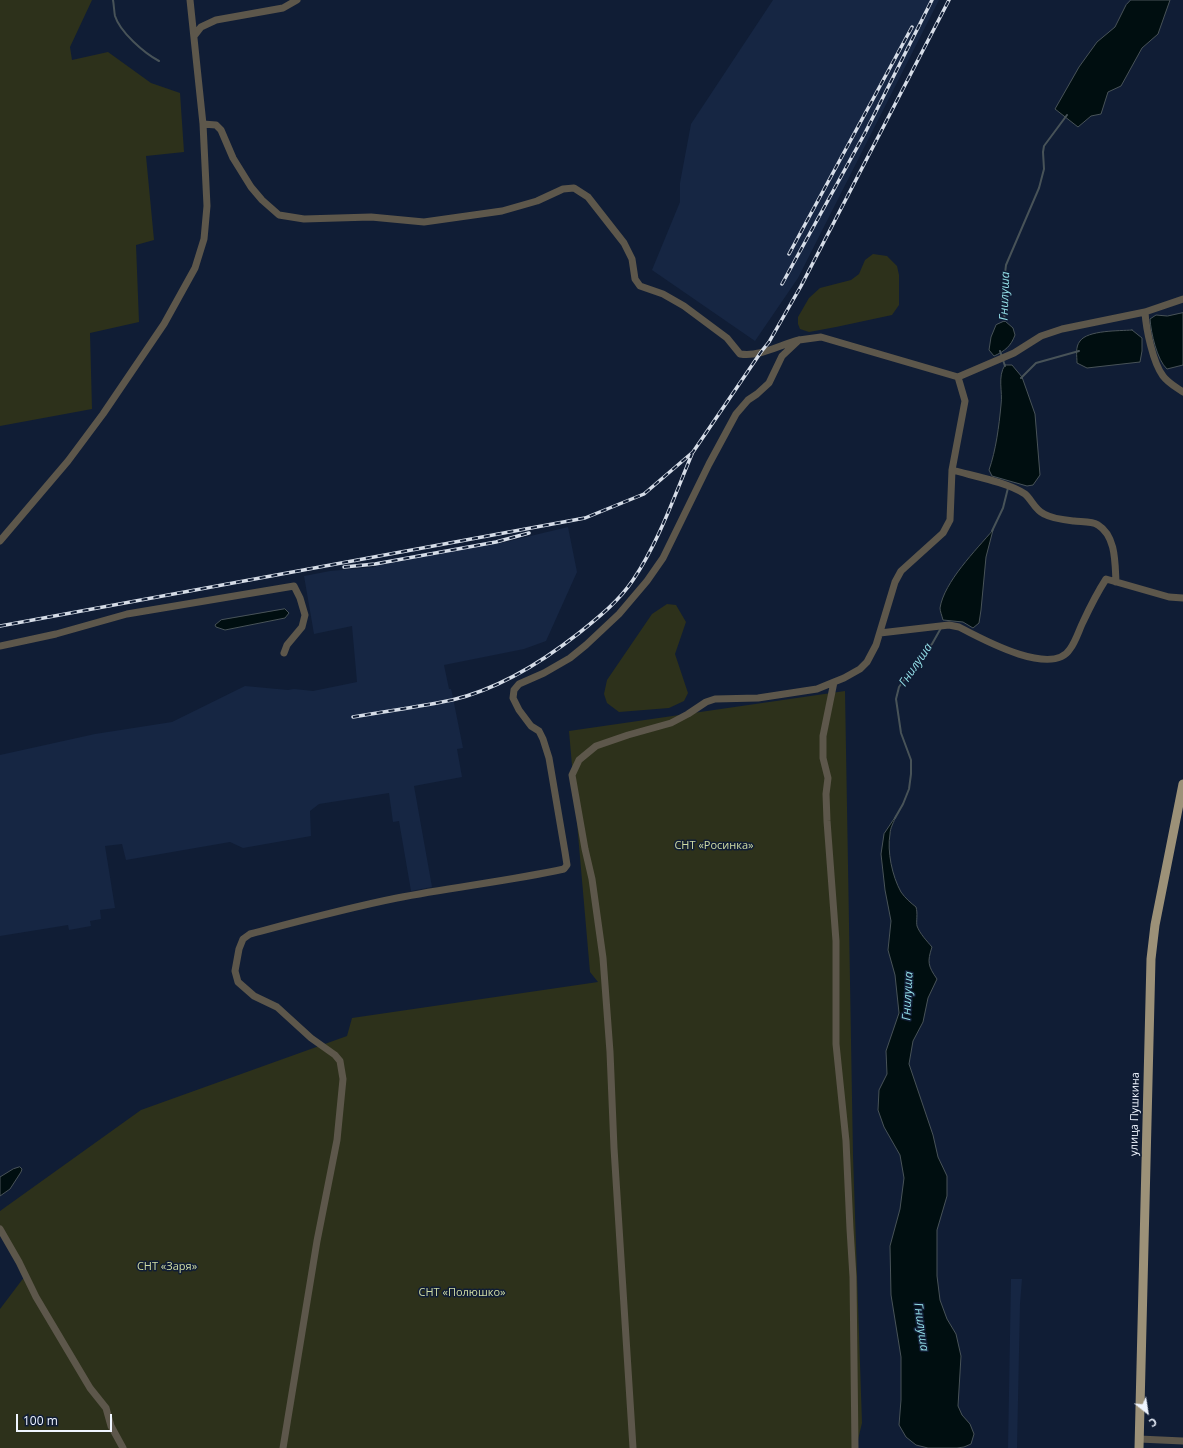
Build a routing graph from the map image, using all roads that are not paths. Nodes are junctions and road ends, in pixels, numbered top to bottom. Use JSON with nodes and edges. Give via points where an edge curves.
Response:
{"nodes":[{"id":1,"x":190,"y":0,"type":"edge"},
{"id":2,"x":297,"y":0,"type":"edge"},
{"id":3,"x":194,"y":36,"type":"junction"},
{"id":4,"x":203,"y":124,"type":"junction"},
{"id":5,"x":1183,"y":299,"type":"edge"},
{"id":6,"x":1145,"y":312,"type":"junction"},
{"id":7,"x":799,"y":340,"type":"junction"},
{"id":8,"x":958,"y":377,"type":"junction"},
{"id":9,"x":1183,"y":392,"type":"edge"},
{"id":10,"x":952,"y":470,"type":"junction"},
{"id":11,"x":0,"y":541,"type":"edge"},
{"id":12,"x":1116,"y":582,"type":"junction"},
{"id":13,"x":1183,"y":598,"type":"edge"},
{"id":14,"x":880,"y":633,"type":"junction"},
{"id":15,"x":0,"y":646,"type":"edge"},
{"id":16,"x":284,"y":653,"type":"dead end"},
{"id":17,"x":834,"y":682,"type":"junction"},
{"id":18,"x":1183,"y":784,"type":"edge"},
{"id":19,"x":0,"y":1229,"type":"edge"},
{"id":20,"x":1183,"y":1441,"type":"edge"},
{"id":21,"x":1139,"y":1444,"type":"edge"},
{"id":22,"x":123,"y":1448,"type":"edge"},
{"id":23,"x":283,"y":1448,"type":"edge"},
{"id":24,"x":633,"y":1448,"type":"edge"},
{"id":25,"x":855,"y":1448,"type":"edge"}],
"edges":[{"from":1,"to":3,"type":"street"},
{"from":2,"to":3,"type":"street","via":[[283,8],[216,20],[201,27]]},
{"from":3,"to":4,"type":"street"},
{"from":4,"to":7,"type":"street","via":[[216,125],[221,130],[233,158],[251,187],[279,215],[304,219],[371,218],[424,222],[502,211],[538,201],[563,189],[574,188],[588,197],[624,243],[632,259],[635,280],[640,286],[663,294],[684,306],[727,338],[740,354],[749,355]]},
{"from":4,"to":11,"type":"street","via":[[207,206],[204,239],[195,268],[164,324],[103,414],[68,461]]},
{"from":5,"to":6,"type":"street"},
{"from":6,"to":8,"type":"street","via":[[1062,329],[1041,336],[1008,356]]},
{"from":6,"to":9,"type":"street","via":[[1146,327],[1158,369]]},
{"from":7,"to":8,"type":"street","via":[[821,337]]},
{"from":7,"to":23,"type":"street","via":[[782,356],[769,383],[736,414],[663,558],[647,581],[620,614],[586,645],[570,658],[519,684],[514,690],[513,698],[519,710],[531,726],[539,731],[549,758],[567,865],[564,869],[356,907],[250,934],[243,939],[235,971],[238,982],[254,996],[277,1007],[311,1038],[335,1055],[340,1061],[343,1079],[336,1143]]},
{"from":8,"to":10,"type":"street","via":[[964,401]]},
{"from":10,"to":12,"type":"street","via":[[1014,488],[1026,495],[1044,515],[1098,525],[1107,534],[1112,545]]},
{"from":10,"to":14,"type":"street","via":[[950,520],[943,534],[901,571],[895,582]]},
{"from":12,"to":13,"type":"street","via":[[1169,597]]},
{"from":12,"to":14,"type":"street","via":[[1106,579],[1092,602],[1070,651],[1055,660],[1041,660],[1013,653],[949,625]]},
{"from":14,"to":17,"type":"street","via":[[867,662],[860,669]]},
{"from":15,"to":16,"type":"street","via":[[56,634],[127,614],[294,586],[305,615],[302,628],[287,645]]},
{"from":17,"to":24,"type":"street","via":[[816,689],[758,698],[715,699],[706,702],[671,723],[596,746],[579,760],[572,775],[592,879],[603,958]]},
{"from":17,"to":25,"type":"street","via":[[823,736],[823,758],[828,778],[827,820],[836,941],[836,1044],[846,1141],[853,1277]]},
{"from":18,"to":21,"type":"main road","name":"улица Пушкина","via":[[1155,925],[1151,959]]},
{"from":19,"to":22,"type":"street","via":[[36,1297],[90,1388],[106,1408],[111,1426]]},
{"from":20,"to":21,"type":"street"}]}
